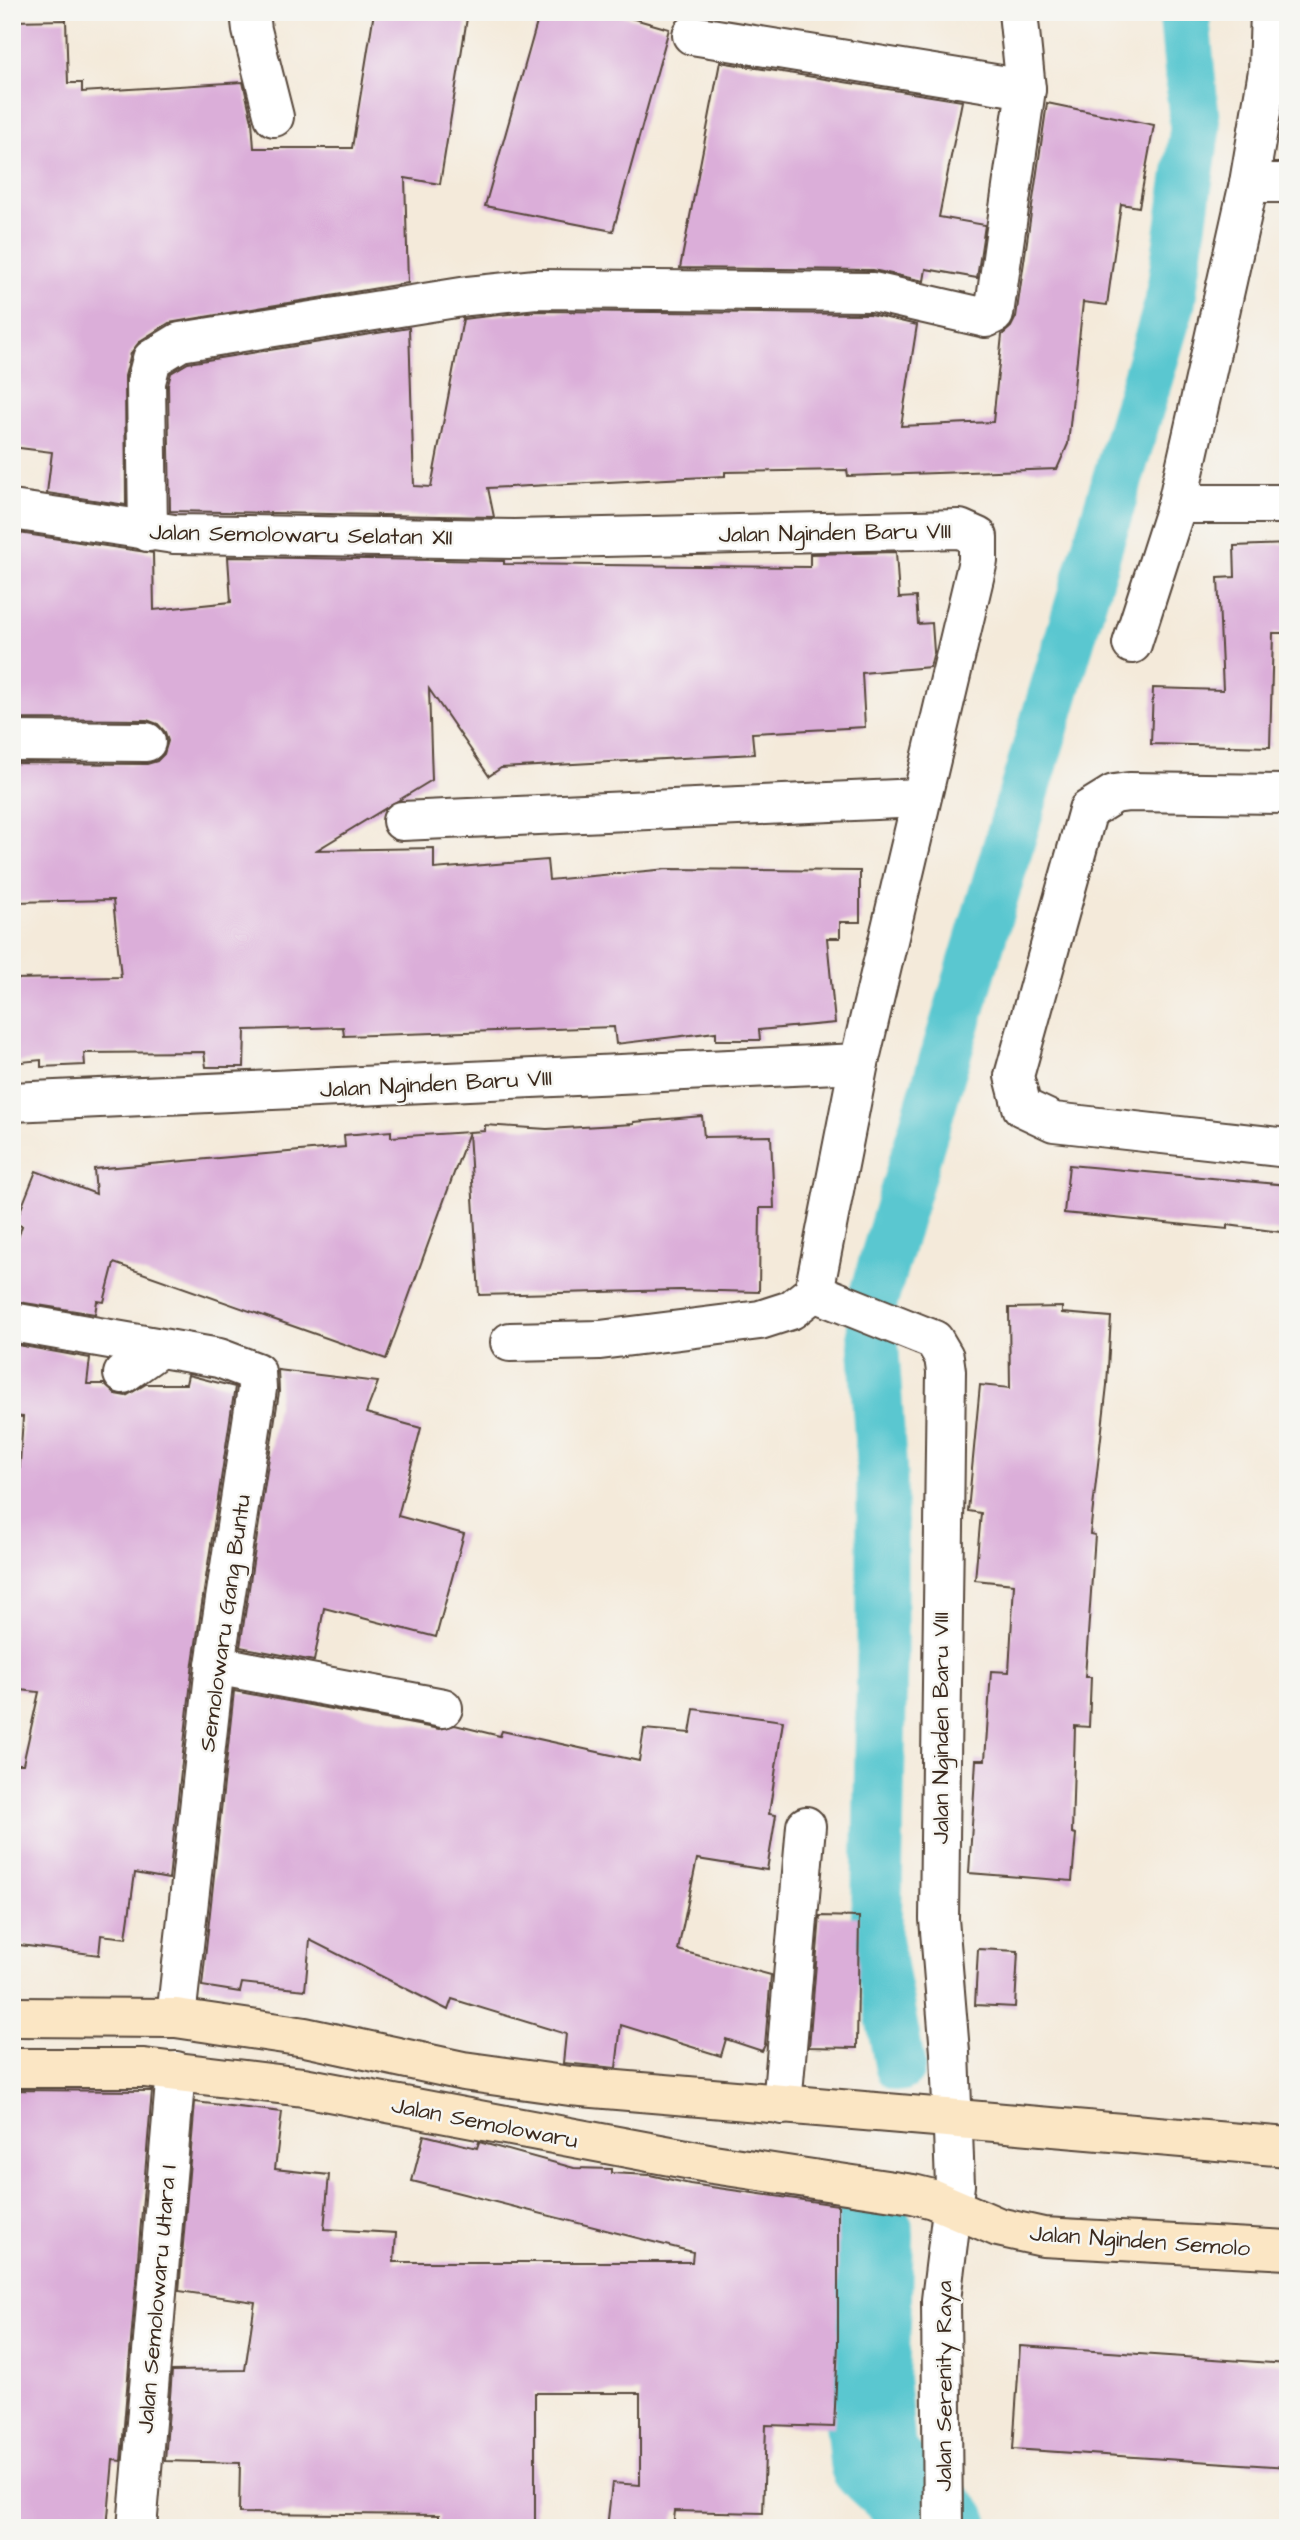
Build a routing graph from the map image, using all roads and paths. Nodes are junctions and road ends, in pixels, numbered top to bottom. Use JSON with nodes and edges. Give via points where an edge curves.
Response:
{"nodes":[{"id":1,"x":250,"y":12,"type":"edge"},
{"id":2,"x":1018,"y":12,"type":"edge"},
{"id":3,"x":1270,"y":12,"type":"edge"},
{"id":4,"x":692,"y":34,"type":"dead end"},
{"id":5,"x":1026,"y":89,"type":"junction"},
{"id":6,"x":274,"y":117,"type":"dead end"},
{"id":7,"x":1249,"y":183,"type":"junction"},
{"id":8,"x":1288,"y":183,"type":"edge"},
{"id":9,"x":1177,"y":504,"type":"junction"},
{"id":10,"x":1288,"y":504,"type":"edge"},
{"id":11,"x":12,"y":510,"type":"edge"},
{"id":12,"x":148,"y":532,"type":"junction"},
{"id":13,"x":506,"y":539,"type":"joint"},
{"id":14,"x":1132,"y":644,"type":"dead end"},
{"id":15,"x":12,"y":741,"type":"edge"},
{"id":16,"x":146,"y":742,"type":"dead end"},
{"id":17,"x":1288,"y":794,"type":"edge"},
{"id":18,"x":920,"y":798,"type":"junction"},
{"id":19,"x":402,"y":821,"type":"dead end"},
{"id":20,"x":859,"y":1063,"type":"junction"},
{"id":21,"x":12,"y":1102,"type":"edge"},
{"id":22,"x":1288,"y":1148,"type":"edge"},
{"id":23,"x":814,"y":1292,"type":"junction"},
{"id":24,"x":12,"y":1321,"type":"edge"},
{"id":25,"x":510,"y":1342,"type":"dead end"},
{"id":26,"x":158,"y":1349,"type":"junction"},
{"id":27,"x":123,"y":1374,"type":"dead end"},
{"id":28,"x":215,"y":1665,"type":"junction"},
{"id":29,"x":443,"y":1708,"type":"dead end"},
{"id":30,"x":806,"y":1826,"type":"dead end"},
{"id":31,"x":12,"y":2017,"type":"edge"},
{"id":32,"x":176,"y":2018,"type":"junction"},
{"id":33,"x":12,"y":2068,"type":"edge"},
{"id":34,"x":176,"y":2071,"type":"junction"},
{"id":35,"x":782,"y":2105,"type":"junction"},
{"id":36,"x":1288,"y":2147,"type":"edge"},
{"id":37,"x":948,"y":2156,"type":"junction"},
{"id":38,"x":1288,"y":2250,"type":"edge"},
{"id":39,"x":137,"y":2528,"type":"edge"},
{"id":40,"x":943,"y":2528,"type":"edge"}],
"edges":[{"from":1,"to":6,"type":"street"},
{"from":2,"to":5,"type":"street"},
{"from":3,"to":7,"type":"street","via":[[1268,71]]},
{"from":4,"to":5,"type":"street"},
{"from":5,"to":12,"type":"street","via":[[994,314],[986,318],[873,292],[536,289],[180,342],[152,359],[146,382]]},
{"from":7,"to":8,"type":"street"},
{"from":7,"to":9,"type":"street"},
{"from":9,"to":10,"type":"street"},
{"from":9,"to":14,"type":"street"},
{"from":11,"to":12,"type":"street","name":"Jalan Semolowaru Selatan XII"},
{"from":12,"to":13,"type":"street","name":"Jalan Semolowaru Selatan XII"},
{"from":13,"to":18,"type":"street","name":"Jalan Nginden Baru VIII","via":[[960,529],[978,537],[978,561]]},
{"from":15,"to":16,"type":"street"},
{"from":17,"to":22,"type":"street","via":[[1129,792],[1114,794],[1088,810],[1014,1076],[1022,1107],[1054,1122]]},
{"from":18,"to":19,"type":"street"},
{"from":18,"to":20,"type":"street","name":"Jalan Nginden Baru VIII"},
{"from":20,"to":21,"type":"street","name":"Jalan Nginden Baru VIII"},
{"from":20,"to":23,"type":"street","name":"Jalan Nginden Baru VIII"},
{"from":23,"to":25,"type":"street","via":[[791,1310],[760,1320],[600,1340]]},
{"from":23,"to":37,"type":"street","name":"Jalan Nginden Baru VIII","via":[[934,1340],[944,1357],[939,1919]]},
{"from":24,"to":26,"type":"street"},
{"from":26,"to":27,"type":"street"},
{"from":26,"to":28,"type":"street","name":"Semolowaru Gang Buntu","via":[[219,1358],[256,1372]]},
{"from":28,"to":29,"type":"street"},
{"from":28,"to":32,"type":"street","name":"Semolowaru Gang Buntu"},
{"from":30,"to":35,"type":"street"},
{"from":31,"to":32,"type":"main road","name":"Jalan Semolowaru"},
{"from":32,"to":35,"type":"main road","name":"Jalan Semolowaru","via":[[305,2037],[476,2073]]},
{"from":33,"to":34,"type":"main road","name":"Jalan Semolowaru"},
{"from":34,"to":37,"type":"main road","name":"Jalan Semolowaru","via":[[303,2087],[576,2140],[913,2194]]},
{"from":34,"to":39,"type":"street","name":"Jalan Semolowaru Utara I"},
{"from":35,"to":37,"type":"main road","name":"Jalan Semolowaru","via":[[847,2111]]},
{"from":36,"to":37,"type":"main road"},
{"from":37,"to":38,"type":"main road","name":"Jalan Nginden Semolo","via":[[998,2227],[1043,2237]]},
{"from":37,"to":40,"type":"street","name":"Jalan Serenity Raya","via":[[941,2300]]}]}
